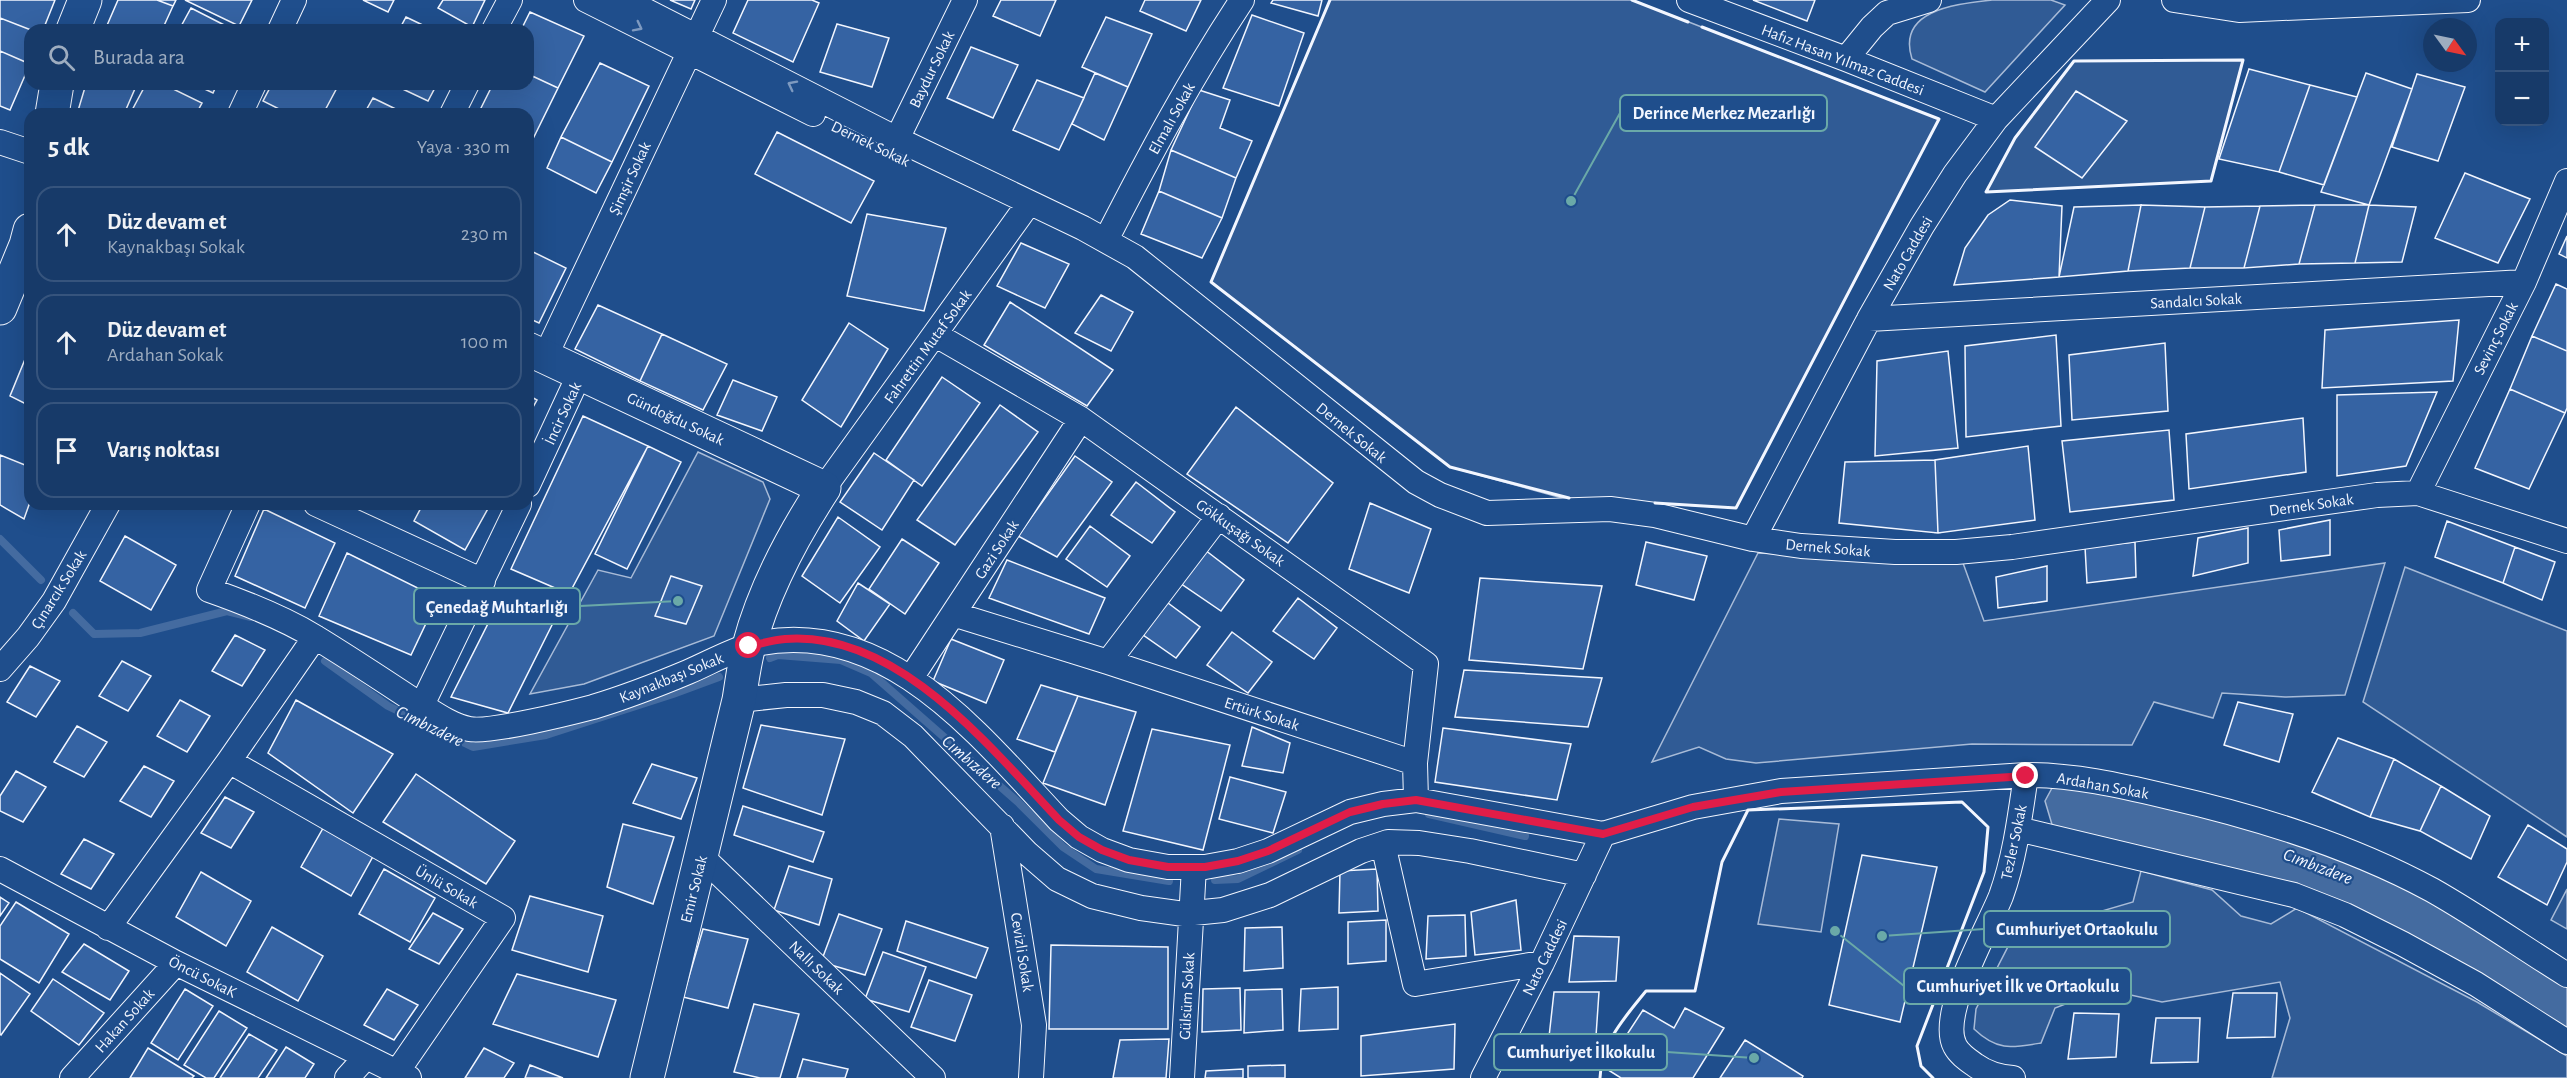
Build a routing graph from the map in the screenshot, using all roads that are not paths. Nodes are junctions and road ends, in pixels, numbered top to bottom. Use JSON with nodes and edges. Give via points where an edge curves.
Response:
{"nodes":[{"id":1,"x":85,"y":0,"type":"edge"},
{"id":2,"x":294,"y":0,"type":"edge"},
{"id":3,"x":510,"y":0,"type":"edge"},
{"id":4,"x":586,"y":0,"type":"edge"},
{"id":5,"x":625,"y":0,"type":"edge"},
{"id":6,"x":714,"y":0,"type":"edge"},
{"id":7,"x":965,"y":0,"type":"edge"},
{"id":8,"x":1242,"y":0,"type":"edge"},
{"id":9,"x":1929,"y":0,"type":"edge"},
{"id":10,"x":2108,"y":0,"type":"edge"},
{"id":11,"x":2174,"y":0,"type":"edge"},
{"id":12,"x":2468,"y":0,"type":"edge"},
{"id":13,"x":1884,"y":6,"type":"edge"},
{"id":14,"x":1695,"y":10,"type":"edge"},
{"id":15,"x":75,"y":24,"type":"edge"},
{"id":16,"x":283,"y":24,"type":"edge"},
{"id":17,"x":497,"y":24,"type":"edge"},
{"id":18,"x":693,"y":44,"type":"junction"},
{"id":19,"x":1846,"y":59,"type":"junction"},
{"id":20,"x":56,"y":90,"type":"edge"},
{"id":21,"x":251,"y":90,"type":"edge"},
{"id":22,"x":464,"y":90,"type":"edge"},
{"id":23,"x":53,"y":108,"type":"edge"},
{"id":24,"x":243,"y":108,"type":"edge"},
{"id":25,"x":455,"y":108,"type":"edge"},
{"id":26,"x":1996,"y":119,"type":"junction"},
{"id":27,"x":897,"y":139,"type":"junction"},
{"id":28,"x":0,"y":142,"type":"edge"},
{"id":29,"x":24,"y":150,"type":"edge"},
{"id":30,"x":2567,"y":181,"type":"edge"},
{"id":31,"x":1024,"y":210,"type":"junction"},
{"id":32,"x":1106,"y":240,"type":"junction"},
{"id":33,"x":24,"y":250,"type":"edge"},
{"id":34,"x":1160,"y":277,"type":"junction"},
{"id":35,"x":2524,"y":282,"type":"junction"},
{"id":36,"x":0,"y":308,"type":"edge"},
{"id":37,"x":1869,"y":319,"type":"junction"},
{"id":38,"x":936,"y":335,"type":"junction"},
{"id":39,"x":536,"y":353,"type":"edge"},
{"id":40,"x":580,"y":373,"type":"junction"},
{"id":41,"x":1081,"y":419,"type":"junction"},
{"id":42,"x":534,"y":472,"type":"edge"},
{"id":43,"x":824,"y":488,"type":"junction"},
{"id":44,"x":2418,"y":493,"type":"junction"},
{"id":45,"x":105,"y":510,"type":"edge"},
{"id":46,"x":245,"y":510,"type":"edge"},
{"id":47,"x":329,"y":510,"type":"edge"},
{"id":48,"x":516,"y":510,"type":"edge"},
{"id":49,"x":1219,"y":516,"type":"junction"},
{"id":50,"x":1753,"y":539,"type":"junction"},
{"id":51,"x":2567,"y":541,"type":"edge"},
{"id":52,"x":483,"y":581,"type":"junction"},
{"id":53,"x":953,"y":614,"type":"junction"},
{"id":54,"x":315,"y":637,"type":"junction"},
{"id":55,"x":749,"y":646,"type":"junction"},
{"id":56,"x":1108,"y":662,"type":"junction"},
{"id":57,"x":0,"y":669,"type":"edge"},
{"id":58,"x":911,"y":678,"type":"junction"},
{"id":59,"x":739,"y":700,"type":"junction"},
{"id":60,"x":422,"y":705,"type":"junction"},
{"id":61,"x":229,"y":761,"type":"junction"},
{"id":62,"x":1416,"y":763,"type":"junction"},
{"id":63,"x":2026,"y":776,"type":"junction"},
{"id":64,"x":1416,"y":800,"type":"junction"},
{"id":65,"x":1002,"y":826,"type":"junction"},
{"id":66,"x":2018,"y":829,"type":"junction"},
{"id":67,"x":1603,"y":834,"type":"junction"},
{"id":68,"x":1383,"y":844,"type":"junction"},
{"id":69,"x":701,"y":856,"type":"junction"},
{"id":70,"x":1194,"y":867,"type":"junction"},
{"id":71,"x":0,"y":869,"type":"edge"},
{"id":72,"x":1584,"y":875,"type":"junction"},
{"id":73,"x":1190,"y":913,"type":"junction"},
{"id":74,"x":108,"y":928,"type":"junction"},
{"id":75,"x":176,"y":963,"type":"junction"},
{"id":76,"x":1542,"y":963,"type":"junction"},
{"id":77,"x":2567,"y":975,"type":"edge"},
{"id":78,"x":2567,"y":1042,"type":"edge"},
{"id":79,"x":365,"y":1058,"type":"junction"},
{"id":80,"x":403,"y":1075,"type":"edge"},
{"id":81,"x":72,"y":1078,"type":"edge"},
{"id":82,"x":347,"y":1078,"type":"edge"},
{"id":83,"x":646,"y":1078,"type":"edge"},
{"id":84,"x":933,"y":1078,"type":"edge"},
{"id":85,"x":1031,"y":1078,"type":"edge"},
{"id":86,"x":1182,"y":1078,"type":"edge"},
{"id":87,"x":1483,"y":1078,"type":"edge"},
{"id":88,"x":2013,"y":1078,"type":"edge"}],
"edges":[{"from":1,"to":15,"type":"street"},
{"from":2,"to":16,"type":"street"},
{"from":3,"to":17,"type":"street"},
{"from":4,"to":18,"type":"street","name":"Dernek Sokak","one_way":true},
{"from":5,"to":18,"type":"street","name":"Dernek Sokak"},
{"from":6,"to":18,"type":"street","name":"Şimşir Sokak"},
{"from":7,"to":27,"type":"street","name":"Baydur Sokak"},
{"from":8,"to":32,"type":"street","name":"Elmalı Sokak","via":[[1158,138]]},
{"from":9,"to":13,"type":"street"},
{"from":10,"to":26,"type":"street","name":"Nato Caddesi"},
{"from":11,"to":12,"type":"street","via":[[2239,10]]},
{"from":13,"to":19,"type":"street"},
{"from":14,"to":19,"type":"street","name":"Hafız Hasan Yılmaz Caddesi"},
{"from":27,"to":18,"type":"street","name":"Dernek Sokak","one_way":true},
{"from":18,"to":31,"type":"street","name":"Dernek Sokak"},
{"from":18,"to":39,"type":"street","name":"Şimşir Sokak"},
{"from":19,"to":26,"type":"street","name":"Hafız Hasan Yılmaz Caddesi"},
{"from":20,"to":23,"type":"street"},
{"from":21,"to":24,"type":"street"},
{"from":22,"to":25,"type":"street"},
{"from":26,"to":37,"type":"street","name":"Nato Caddesi","via":[[1933,208]]},
{"from":27,"to":31,"type":"street","name":"Dernek Sokak"},
{"from":28,"to":29,"type":"street"},
{"from":30,"to":35,"type":"street","name":"Sevinç Sokak"},
{"from":31,"to":32,"type":"street","name":"Dernek Sokak"},
{"from":31,"to":34,"type":"street","name":"Dernek Sokak","via":[[1107,258]]},
{"from":31,"to":38,"type":"street","name":"Fahrettin Mutaf Sokak"},
{"from":32,"to":34,"type":"street","name":"Dernek Sokak"},
{"from":33,"to":36,"type":"street"},
{"from":34,"to":50,"type":"street","name":"Dernek Sokak","via":[[1394,466],[1440,495],[1487,513],[1610,509],[1655,515]]},
{"from":35,"to":37,"type":"street","name":"Sandalcı Sokak"},
{"from":35,"to":44,"type":"street","name":"Sevinç Sokak"},
{"from":37,"to":50,"type":"street","name":"Nato Caddesi"},
{"from":38,"to":41,"type":"street","name":"Gökkuşağı Sokak"},
{"from":38,"to":43,"type":"street","name":"Fahrettin Mutaf Sokak"},
{"from":39,"to":40,"type":"street","name":"Gündoğdu Sokak"},
{"from":40,"to":42,"type":"street","name":"İncir Sokak"},
{"from":40,"to":43,"type":"street","name":"Gündoğdu Sokak"},
{"from":41,"to":49,"type":"street","name":"Gökkuşağı Sokak"},
{"from":41,"to":53,"type":"street","name":"Gazi Sokak"},
{"from":43,"to":55,"type":"street","name":"Emir Sokak","via":[[786,551]]},
{"from":44,"to":50,"type":"street","name":"Dernek Sokak","via":[[2377,495],[1956,552],[1801,546]]},
{"from":44,"to":51,"type":"street","name":"Dernek Sokak"},
{"from":45,"to":57,"type":"street","name":"Çınarcık Sokak","via":[[54,601]]},
{"from":46,"to":54,"type":"street","name":"Kaynakbaşı Sokak","via":[[209,590],[258,608]]},
{"from":47,"to":52,"type":"street"},
{"from":48,"to":52,"type":"street"},
{"from":49,"to":56,"type":"street"},
{"from":49,"to":62,"type":"street","name":"Gökkuşağı Sokak","via":[[1426,664]]},
{"from":52,"to":60,"type":"street"},
{"from":53,"to":56,"type":"street","name":"Ertürk Sokak"},
{"from":53,"to":58,"type":"street","name":"Gazi Sokak"},
{"from":54,"to":60,"type":"street","name":"Kaynakbaşı Sokak"},
{"from":54,"to":61,"type":"street"},
{"from":55,"to":58,"type":"street","name":"Kaynakbaşı Sokak","via":[[785,639],[814,640],[873,656]]},
{"from":55,"to":59,"type":"street","name":"Emir Sokak"},
{"from":55,"to":60,"type":"street","name":"Kaynakbaşı Sokak","via":[[643,692],[576,712],[490,728],[470,730]]},
{"from":56,"to":62,"type":"street","name":"Ertürk Sokak"},
{"from":58,"to":70,"type":"street","name":"Kaynakbaşı Sokak","via":[[948,706],[1079,837],[1129,860]]},
{"from":59,"to":65,"type":"street","via":[[823,695],[883,713],[913,736]]},
{"from":59,"to":69,"type":"street","name":"Emir Sokak"},
{"from":61,"to":74,"type":"street"},
{"from":61,"to":80,"type":"street","name":"Ünlü Sokak","via":[[503,918]]},
{"from":62,"to":64,"type":"street","name":"Gökkuşağı Sokak"},
{"from":63,"to":66,"type":"street","name":"Tezler Sokak"},
{"from":63,"to":67,"type":"street","name":"Ardahan Sokak","via":[[1781,792],[1693,807]]},
{"from":63,"to":77,"type":"street","name":"Ardahan Sokak","via":[[2104,782],[2214,807],[2314,838],[2432,890]]},
{"from":64,"to":67,"type":"street","name":"Kaynakbaşı Sokak"},
{"from":64,"to":70,"type":"street","name":"Kaynakbaşı Sokak","via":[[1350,812],[1268,851],[1238,861]]},
{"from":65,"to":73,"type":"street","via":[[1057,879],[1092,896],[1141,908]]},
{"from":65,"to":85,"type":"street","name":"Cevizli Sokak","via":[[1034,1025]]},
{"from":66,"to":78,"type":"street","via":[[2294,895],[2403,944],[2476,984]]},
{"from":66,"to":88,"type":"street","name":"Tezler Sokak","via":[[2001,895],[1956,998],[1952,1026],[1954,1045],[1966,1058],[1986,1072]]},
{"from":67,"to":72,"type":"street","name":"Nato Caddesi"},
{"from":68,"to":72,"type":"street","via":[[1419,843]]},
{"from":68,"to":73,"type":"street","via":[[1361,850],[1270,895],[1223,910]]},
{"from":68,"to":76,"type":"street","via":[[1415,984]]},
{"from":69,"to":83,"type":"street","name":"Emir Sokak"},
{"from":69,"to":84,"type":"street","name":"Nallı Sokak"},
{"from":70,"to":73,"type":"street","name":"Gülsüm Sokak"},
{"from":71,"to":74,"type":"street","name":"Öncü SokaK"},
{"from":72,"to":76,"type":"street","name":"Nato Caddesi"},
{"from":73,"to":86,"type":"street","name":"Gülsüm Sokak"},
{"from":74,"to":75,"type":"street","name":"Öncü SokaK"},
{"from":75,"to":79,"type":"street","name":"Öncü SokaK"},
{"from":75,"to":81,"type":"street","name":"Hakan Sokak"},
{"from":76,"to":87,"type":"street","name":"Nato Caddesi"},
{"from":79,"to":80,"type":"street","name":"Öncü SokaK"},
{"from":79,"to":82,"type":"street"}]}
